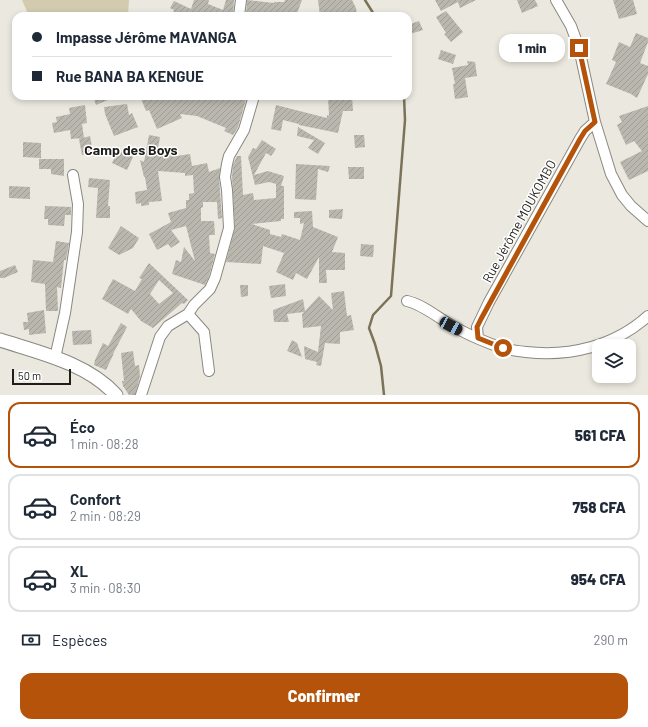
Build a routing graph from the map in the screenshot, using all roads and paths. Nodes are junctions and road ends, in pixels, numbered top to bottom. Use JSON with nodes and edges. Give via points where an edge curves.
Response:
{"nodes":[{"id":1,"x":241,"y":0,"type":"edge"},
{"id":2,"x":556,"y":0,"type":"edge"},
{"id":3,"x":240,"y":12,"type":"edge"},
{"id":4,"x":253,"y":100,"type":"edge"},
{"id":5,"x":595,"y":122,"type":"junction"},
{"id":6,"x":73,"y":175,"type":"dead end"},
{"id":7,"x":648,"y":221,"type":"edge"},
{"id":8,"x":407,"y":301,"type":"dead end"},
{"id":9,"x":188,"y":314,"type":"junction"},
{"id":10,"x":648,"y":316,"type":"edge"},
{"id":11,"x":478,"y":338,"type":"junction"},
{"id":12,"x":0,"y":340,"type":"edge"},
{"id":13,"x":55,"y":358,"type":"junction"},
{"id":14,"x":209,"y":371,"type":"dead end"},
{"id":15,"x":116,"y":395,"type":"edge"},
{"id":16,"x":142,"y":395,"type":"edge"}],
"edges":[{"from":1,"to":3,"type":"street"},
{"from":2,"to":5,"type":"street","via":[[571,26],[579,48]]},
{"from":4,"to":9,"type":"street","via":[[244,130],[226,164],[228,228],[215,278],[210,289]]},
{"from":5,"to":7,"type":"street","via":[[615,184],[631,206]]},
{"from":5,"to":11,"type":"street","name":"Rue Jérôme MOUKOMBO","via":[[580,139],[489,302],[477,327]]},
{"from":6,"to":13,"type":"street","via":[[78,204],[77,232],[65,313]]},
{"from":8,"to":11,"type":"street"},
{"from":9,"to":14,"type":"street","via":[[204,332]]},
{"from":9,"to":16,"type":"street","via":[[168,326],[160,337]]},
{"from":10,"to":11,"type":"street","via":[[610,341],[570,352],[515,351]]},
{"from":12,"to":13,"type":"main road"},
{"from":13,"to":15,"type":"main road","via":[[91,374]]}]}
